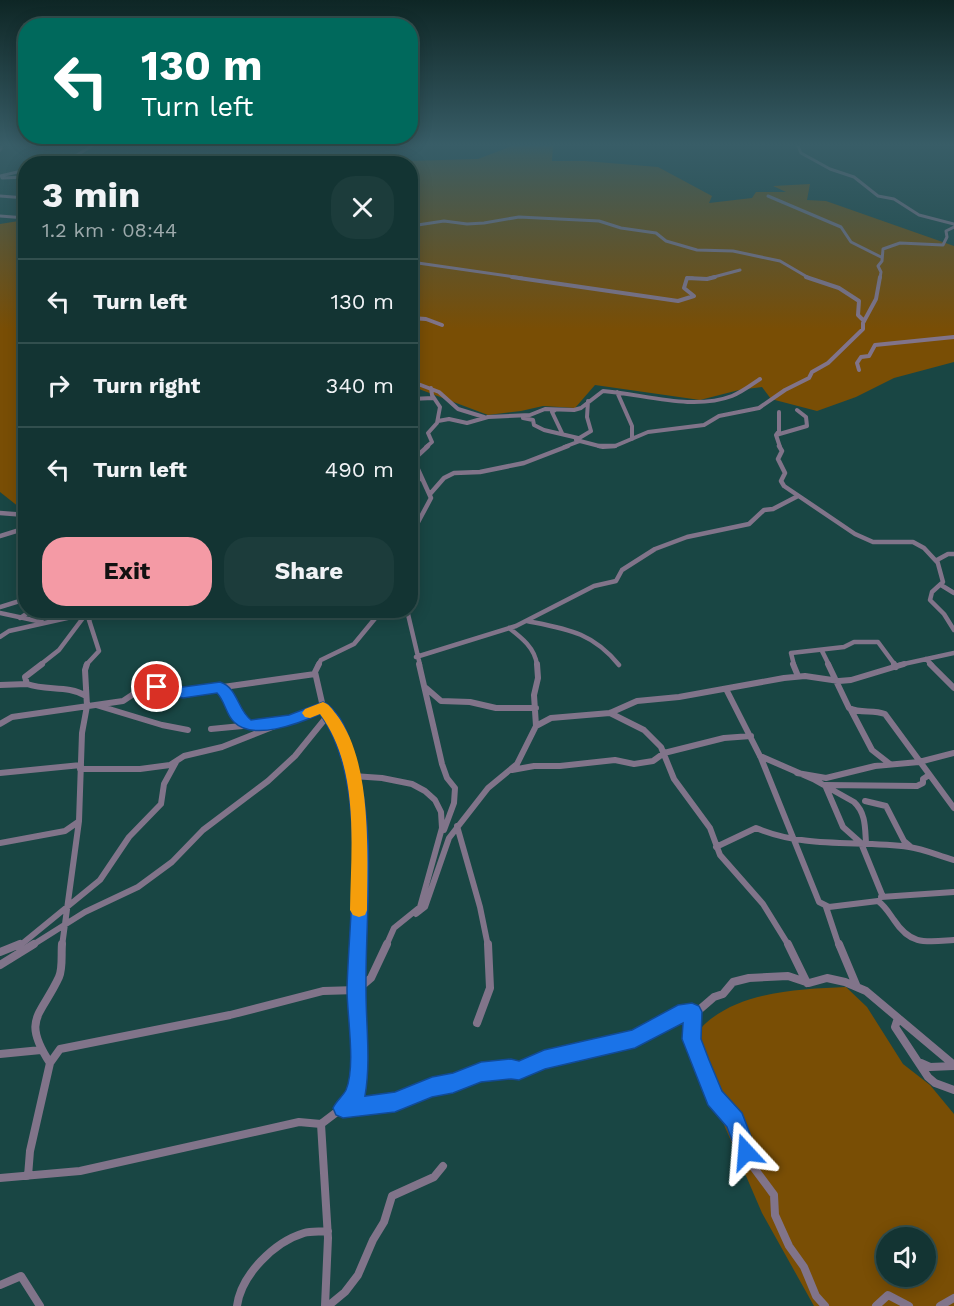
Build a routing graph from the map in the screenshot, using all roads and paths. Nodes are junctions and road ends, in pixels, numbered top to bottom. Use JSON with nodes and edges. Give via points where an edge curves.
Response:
{"nodes":[{"id":1,"x":794,"y":207,"type":"edge"},
{"id":2,"x":907,"y":207,"type":"edge"},
{"id":3,"x":0,"y":216,"type":"edge"},
{"id":4,"x":18,"y":217,"type":"edge"},
{"id":5,"x":418,"y":225,"type":"edge"},
{"id":6,"x":954,"y":225,"type":"edge"},
{"id":7,"x":882,"y":257,"type":"junction"},
{"id":8,"x":418,"y":263,"type":"edge"},
{"id":9,"x":740,"y":270,"type":"dead end"},
{"id":10,"x":418,"y":318,"type":"edge"},
{"id":11,"x":864,"y":321,"type":"junction"},
{"id":12,"x":442,"y":325,"type":"dead end"},
{"id":13,"x":954,"y":337,"type":"edge"},
{"id":14,"x":859,"y":370,"type":"dead end"},
{"id":15,"x":760,"y":379,"type":"dead end"},
{"id":16,"x":418,"y":382,"type":"edge"},
{"id":17,"x":418,"y":385,"type":"edge"},
{"id":18,"x":422,"y":385,"type":"junction"},
{"id":19,"x":431,"y":388,"type":"junction"},
{"id":20,"x":617,"y":392,"type":"junction"},
{"id":21,"x":433,"y":398,"type":"junction"},
{"id":22,"x":418,"y":399,"type":"edge"},
{"id":23,"x":588,"y":401,"type":"junction"},
{"id":24,"x":441,"y":410,"type":"junction"},
{"id":25,"x":555,"y":410,"type":"junction"},
{"id":26,"x":797,"y":411,"type":"dead end"},
{"id":27,"x":779,"y":412,"type":"dead end"},
{"id":28,"x":503,"y":415,"type":"junction"},
{"id":29,"x":484,"y":418,"type":"junction"},
{"id":30,"x":451,"y":419,"type":"junction"},
{"id":31,"x":438,"y":421,"type":"junction"},
{"id":32,"x":562,"y":433,"type":"junction"},
{"id":33,"x":776,"y":435,"type":"junction"},
{"id":34,"x":578,"y":438,"type":"junction"},
{"id":35,"x":632,"y":439,"type":"junction"},
{"id":36,"x":573,"y":443,"type":"junction"},
{"id":37,"x":418,"y":452,"type":"edge"},
{"id":38,"x":418,"y":472,"type":"edge"},
{"id":39,"x":421,"y":479,"type":"joint"},
{"id":40,"x":430,"y":494,"type":"junction"},
{"id":41,"x":798,"y":496,"type":"junction"},
{"id":42,"x":1,"y":513,"type":"edge"},
{"id":43,"x":18,"y":514,"type":"edge"},
{"id":44,"x":1,"y":520,"type":"edge"},
{"id":45,"x":418,"y":523,"type":"edge"},
{"id":46,"x":18,"y":530,"type":"edge"},
{"id":47,"x":0,"y":536,"type":"edge"},
{"id":48,"x":954,"y":554,"type":"edge"},
{"id":49,"x":937,"y":562,"type":"junction"},
{"id":50,"x":941,"y":585,"type":"junction"},
{"id":51,"x":954,"y":593,"type":"edge"},
{"id":52,"x":18,"y":601,"type":"edge"},
{"id":53,"x":0,"y":607,"type":"edge"},
{"id":54,"x":0,"y":613,"type":"edge"},
{"id":55,"x":18,"y":618,"type":"edge"},
{"id":56,"x":20,"y":618,"type":"edge"},
{"id":57,"x":68,"y":618,"type":"edge"},
{"id":58,"x":83,"y":618,"type":"edge"},
{"id":59,"x":91,"y":618,"type":"edge"},
{"id":60,"x":375,"y":618,"type":"edge"},
{"id":61,"x":409,"y":618,"type":"edge"},
{"id":62,"x":527,"y":621,"type":"junction"},
{"id":63,"x":46,"y":623,"type":"junction"},
{"id":64,"x":509,"y":628,"type":"junction"},
{"id":65,"x":954,"y":630,"type":"edge"},
{"id":66,"x":2,"y":634,"type":"edge"},
{"id":67,"x":822,"y":651,"type":"junction"},
{"id":68,"x":954,"y":653,"type":"edge"},
{"id":69,"x":416,"y":657,"type":"junction"},
{"id":70,"x":926,"y":659,"type":"junction"},
{"id":71,"x":619,"y":665,"type":"dead end"},
{"id":72,"x":896,"y":667,"type":"junction"},
{"id":73,"x":315,"y":674,"type":"junction"},
{"id":74,"x":798,"y":676,"type":"junction"},
{"id":75,"x":835,"y":680,"type":"junction"},
{"id":76,"x":27,"y":684,"type":"junction"},
{"id":77,"x":0,"y":685,"type":"edge"},
{"id":78,"x":425,"y":686,"type":"junction"},
{"id":79,"x":220,"y":688,"type":"junction"},
{"id":80,"x":954,"y":688,"type":"edge"},
{"id":81,"x":726,"y":689,"type":"junction"},
{"id":82,"x":86,"y":696,"type":"junction"},
{"id":83,"x":90,"y":705,"type":"junction"},
{"id":84,"x":323,"y":707,"type":"junction"},
{"id":85,"x":536,"y":708,"type":"junction"},
{"id":86,"x":851,"y":710,"type":"junction"},
{"id":87,"x":610,"y":713,"type":"junction"},
{"id":88,"x":329,"y":714,"type":"junction"},
{"id":89,"x":291,"y":721,"type":"junction"},
{"id":90,"x":0,"y":724,"type":"edge"},
{"id":91,"x":249,"y":726,"type":"junction"},
{"id":92,"x":536,"y":726,"type":"junction"},
{"id":93,"x":212,"y":729,"type":"dead end"},
{"id":94,"x":188,"y":730,"type":"dead end"},
{"id":95,"x":751,"y":735,"type":"junction"},
{"id":96,"x":664,"y":753,"type":"junction"},
{"id":97,"x":954,"y":753,"type":"edge"},
{"id":98,"x":760,"y":756,"type":"junction"},
{"id":99,"x":176,"y":762,"type":"junction"},
{"id":100,"x":919,"y":762,"type":"junction"},
{"id":101,"x":890,"y":764,"type":"junction"},
{"id":102,"x":80,"y":767,"type":"junction"},
{"id":103,"x":510,"y":771,"type":"junction"},
{"id":104,"x":0,"y":773,"type":"edge"},
{"id":105,"x":797,"y":773,"type":"junction"},
{"id":106,"x":929,"y":774,"type":"junction"},
{"id":107,"x":353,"y":776,"type":"junction"},
{"id":108,"x":825,"y":785,"type":"junction"},
{"id":109,"x":865,"y":801,"type":"dead end"},
{"id":110,"x":954,"y":808,"type":"edge"},
{"id":111,"x":79,"y":821,"type":"junction"},
{"id":112,"x":457,"y":826,"type":"junction"},
{"id":113,"x":792,"y":838,"type":"junction"},
{"id":114,"x":0,"y":843,"type":"edge"},
{"id":115,"x":864,"y":843,"type":"junction"},
{"id":116,"x":716,"y":847,"type":"junction"},
{"id":117,"x":911,"y":847,"type":"junction"},
{"id":118,"x":435,"y":850,"type":"junction"},
{"id":119,"x":954,"y":860,"type":"edge"},
{"id":120,"x":954,"y":892,"type":"edge"},
{"id":121,"x":884,"y":897,"type":"junction"},
{"id":122,"x":866,"y":902,"type":"junction"},
{"id":123,"x":826,"y":907,"type":"junction"},
{"id":124,"x":65,"y":911,"type":"junction"},
{"id":125,"x":403,"y":920,"type":"junction"},
{"id":126,"x":63,"y":926,"type":"junction"},
{"id":127,"x":954,"y":940,"type":"edge"},
{"id":128,"x":0,"y":952,"type":"edge"},
{"id":129,"x":0,"y":965,"type":"edge"},
{"id":130,"x":807,"y":983,"type":"junction"},
{"id":131,"x":857,"y":987,"type":"junction"},
{"id":132,"x":357,"y":990,"type":"junction"},
{"id":133,"x":692,"y":1012,"type":"junction"},
{"id":134,"x":897,"y":1018,"type":"junction"},
{"id":135,"x":477,"y":1023,"type":"dead end"},
{"id":136,"x":41,"y":1050,"type":"junction"},
{"id":137,"x":0,"y":1054,"type":"edge"},
{"id":138,"x":50,"y":1063,"type":"junction"},
{"id":139,"x":920,"y":1063,"type":"junction"},
{"id":140,"x":954,"y":1065,"type":"edge"},
{"id":141,"x":954,"y":1090,"type":"edge"},
{"id":142,"x":343,"y":1108,"type":"junction"},
{"id":143,"x":321,"y":1124,"type":"junction"},
{"id":144,"x":443,"y":1166,"type":"dead end"},
{"id":145,"x":28,"y":1176,"type":"junction"},
{"id":146,"x":0,"y":1178,"type":"edge"},
{"id":147,"x":328,"y":1231,"type":"junction"},
{"id":148,"x":0,"y":1285,"type":"edge"},
{"id":149,"x":954,"y":1298,"type":"edge"},
{"id":150,"x":40,"y":1306,"type":"edge"},
{"id":151,"x":237,"y":1306,"type":"edge"},
{"id":152,"x":326,"y":1306,"type":"edge"},
{"id":153,"x":825,"y":1306,"type":"edge"},
{"id":154,"x":876,"y":1306,"type":"edge"},
{"id":155,"x":909,"y":1306,"type":"edge"},
{"id":156,"x":940,"y":1306,"type":"edge"}],
"edges":[{"from":1,"to":7,"type":"street","via":[[843,227],[851,242]]},
{"from":2,"to":6,"type":"street","via":[[922,216]]},
{"from":3,"to":4,"type":"street"},
{"from":5,"to":11,"type":"street","via":[[528,218],[598,221],[656,232],[666,241],[698,250],[733,251],[780,261],[803,276],[839,288],[859,300],[858,315]]},
{"from":6,"to":7,"type":"street","via":[[946,231],[943,245],[899,243],[883,249]]},
{"from":7,"to":11,"type":"street","via":[[878,266],[878,295],[873,311]]},
{"from":8,"to":9,"type":"street","via":[[678,301],[694,296],[684,288],[687,278],[707,279]]},
{"from":10,"to":12,"type":"street"},
{"from":11,"to":35,"type":"street","via":[[863,329],[828,363],[763,406],[719,416],[704,425],[648,432]]},
{"from":13,"to":14,"type":"street","via":[[875,345],[870,356],[861,357],[857,363]]},
{"from":15,"to":20,"type":"street","via":[[733,396],[704,400]]},
{"from":16,"to":18,"type":"street"},
{"from":17,"to":18,"type":"street"},
{"from":18,"to":19,"type":"street"},
{"from":19,"to":21,"type":"street"},
{"from":19,"to":29,"type":"street","via":[[458,409]]},
{"from":20,"to":23,"type":"street","via":[[602,391]]},
{"from":20,"to":35,"type":"street","via":[[632,426]]},
{"from":21,"to":22,"type":"street"},
{"from":21,"to":24,"type":"street"},
{"from":23,"to":25,"type":"street","via":[[579,409]]},
{"from":23,"to":34,"type":"street","via":[[591,431]]},
{"from":24,"to":30,"type":"street"},
{"from":24,"to":31,"type":"street"},
{"from":25,"to":28,"type":"street"},
{"from":25,"to":32,"type":"street","via":[[554,420]]},
{"from":26,"to":33,"type":"street","via":[[806,417],[807,426]]},
{"from":27,"to":33,"type":"street","via":[[780,431]]},
{"from":28,"to":29,"type":"street"},
{"from":28,"to":32,"type":"street","via":[[532,419],[539,429]]},
{"from":29,"to":30,"type":"street","via":[[465,423]]},
{"from":30,"to":31,"type":"street"},
{"from":31,"to":37,"type":"street","via":[[428,433],[432,441]]},
{"from":32,"to":34,"type":"street"},
{"from":33,"to":41,"type":"street","via":[[782,451],[778,460],[785,473],[781,481]]},
{"from":34,"to":36,"type":"street"},
{"from":35,"to":36,"type":"street","via":[[608,447]]},
{"from":36,"to":40,"type":"street","via":[[524,462],[480,472],[454,473]]},
{"from":38,"to":39,"type":"street"},
{"from":39,"to":40,"type":"street"},
{"from":40,"to":45,"type":"street","via":[[430,503]]},
{"from":41,"to":49,"type":"street","via":[[855,534],[873,542],[913,542]]},
{"from":41,"to":62,"type":"street","via":[[764,510],[749,524],[687,537],[655,549],[622,570],[616,581],[594,586]]},
{"from":42,"to":43,"type":"street"},
{"from":42,"to":44,"type":"street"},
{"from":46,"to":47,"type":"street"},
{"from":48,"to":49,"type":"street","via":[[940,556]]},
{"from":49,"to":50,"type":"street","via":[[943,578]]},
{"from":50,"to":51,"type":"street"},
{"from":50,"to":65,"type":"street","via":[[932,592],[931,602]]},
{"from":52,"to":53,"type":"street"},
{"from":54,"to":55,"type":"street"},
{"from":56,"to":63,"type":"street"},
{"from":57,"to":63,"type":"street"},
{"from":58,"to":76,"type":"street","via":[[50,659],[27,674]]},
{"from":59,"to":82,"type":"street","via":[[99,651],[86,667]]},
{"from":60,"to":73,"type":"street","via":[[354,644],[321,660]]},
{"from":61,"to":69,"type":"street"},
{"from":62,"to":64,"type":"street"},
{"from":62,"to":71,"type":"street","via":[[582,633],[607,648]]},
{"from":63,"to":66,"type":"street"},
{"from":64,"to":69,"type":"street"},
{"from":64,"to":85,"type":"street","via":[[537,656]]},
{"from":67,"to":72,"type":"street","via":[[854,642],[876,641]]},
{"from":67,"to":74,"type":"street","via":[[790,654]]},
{"from":67,"to":75,"type":"street"},
{"from":68,"to":70,"type":"street"},
{"from":69,"to":78,"type":"street"},
{"from":70,"to":72,"type":"street"},
{"from":70,"to":80,"type":"street"},
{"from":72,"to":75,"type":"street","via":[[864,678]]},
{"from":73,"to":79,"type":"street"},
{"from":73,"to":84,"type":"street"},
{"from":74,"to":75,"type":"street"},
{"from":74,"to":81,"type":"street"},
{"from":75,"to":86,"type":"street"},
{"from":76,"to":77,"type":"street"},
{"from":76,"to":82,"type":"street","via":[[57,690],[75,688]]},
{"from":78,"to":85,"type":"street","via":[[441,701]]},
{"from":78,"to":118,"type":"street","via":[[442,764],[456,790]]},
{"from":79,"to":83,"type":"street","via":[[183,693],[144,687],[126,700]]},
{"from":79,"to":91,"type":"street","via":[[228,695],[237,717]]},
{"from":81,"to":87,"type":"street","via":[[637,701]]},
{"from":81,"to":95,"type":"street"},
{"from":82,"to":83,"type":"street"},
{"from":83,"to":90,"type":"street","via":[[12,717]]},
{"from":83,"to":94,"type":"street"},
{"from":83,"to":102,"type":"street","via":[[84,718]]},
{"from":84,"to":88,"type":"street"},
{"from":84,"to":89,"type":"street"},
{"from":85,"to":92,"type":"street"},
{"from":86,"to":100,"type":"street","via":[[884,712]]},
{"from":86,"to":101,"type":"street","via":[[872,750]]},
{"from":87,"to":92,"type":"street","via":[[550,718]]},
{"from":87,"to":96,"type":"street","via":[[644,730]]},
{"from":88,"to":107,"type":"street","via":[[339,729]]},
{"from":88,"to":126,"type":"street","via":[[288,763],[203,830],[172,862],[123,896]]},
{"from":89,"to":91,"type":"street"},
{"from":89,"to":99,"type":"street"},
{"from":91,"to":93,"type":"street"},
{"from":92,"to":103,"type":"street"},
{"from":95,"to":96,"type":"street"},
{"from":95,"to":98,"type":"street"},
{"from":96,"to":103,"type":"street","via":[[653,761],[636,764],[615,760]]},
{"from":96,"to":116,"type":"street","via":[[675,779],[710,828]]},
{"from":97,"to":100,"type":"street"},
{"from":98,"to":105,"type":"street"},
{"from":98,"to":113,"type":"street"},
{"from":99,"to":102,"type":"street","via":[[140,769]]},
{"from":99,"to":124,"type":"street","via":[[164,784],[161,804],[129,837],[100,880]]},
{"from":100,"to":101,"type":"street"},
{"from":100,"to":106,"type":"street"},
{"from":101,"to":105,"type":"street","via":[[826,778]]},
{"from":102,"to":104,"type":"street"},
{"from":102,"to":111,"type":"street"},
{"from":103,"to":112,"type":"street","via":[[488,788]]},
{"from":105,"to":108,"type":"street"},
{"from":106,"to":108,"type":"street","via":[[920,785]]},
{"from":106,"to":110,"type":"street"},
{"from":107,"to":118,"type":"street","via":[[409,782],[429,794],[437,802],[442,818]]},
{"from":107,"to":132,"type":"street","via":[[361,883]]},
{"from":108,"to":115,"type":"street","via":[[843,827]]},
{"from":108,"to":115,"type":"street","via":[[858,805],[865,821]]},
{"from":109,"to":117,"type":"street","via":[[886,806]]},
{"from":111,"to":114,"type":"street","via":[[65,831]]},
{"from":111,"to":124,"type":"street"},
{"from":112,"to":125,"type":"street","via":[[443,850],[425,906]]},
{"from":112,"to":135,"type":"street","via":[[486,934],[489,992]]},
{"from":113,"to":115,"type":"street","via":[[832,845]]},
{"from":113,"to":116,"type":"street","via":[[756,828]]},
{"from":113,"to":123,"type":"street","via":[[815,894]]},
{"from":115,"to":117,"type":"street"},
{"from":115,"to":121,"type":"street"},
{"from":116,"to":130,"type":"street","via":[[735,875],[763,904]]},
{"from":117,"to":119,"type":"street"},
{"from":118,"to":125,"type":"street","via":[[420,907]]},
{"from":120,"to":121,"type":"street","via":[[933,890]]},
{"from":121,"to":122,"type":"street"},
{"from":122,"to":123,"type":"street"},
{"from":122,"to":127,"type":"street","via":[[884,904],[902,931],[917,943]]},
{"from":123,"to":131,"type":"street"},
{"from":124,"to":126,"type":"street"},
{"from":124,"to":128,"type":"street","via":[[23,943]]},
{"from":125,"to":132,"type":"street","via":[[394,927],[372,978]]},
{"from":126,"to":129,"type":"street"},
{"from":126,"to":136,"type":"street","via":[[60,975],[35,1014]]},
{"from":130,"to":131,"type":"street","via":[[827,978]]},
{"from":130,"to":133,"type":"street","via":[[788,976],[737,980],[723,994]]},
{"from":131,"to":134,"type":"street"},
{"from":132,"to":138,"type":"street","via":[[323,991],[230,1015],[62,1048]]},
{"from":132,"to":142,"type":"street","via":[[359,1071],[355,1096]]},
{"from":133,"to":142,"type":"street","via":[[678,1015],[635,1039],[544,1059],[519,1071],[481,1072],[395,1102]]},
{"from":133,"to":153,"type":"street","via":[[692,1039],[715,1098],[735,1121],[754,1168],[774,1194],[776,1220]]},
{"from":134,"to":139,"type":"street","via":[[895,1027]]},
{"from":134,"to":140,"type":"street"},
{"from":136,"to":137,"type":"street"},
{"from":136,"to":138,"type":"street"},
{"from":138,"to":145,"type":"street"},
{"from":139,"to":140,"type":"street","via":[[930,1067]]},
{"from":139,"to":141,"type":"street","via":[[932,1080]]},
{"from":142,"to":143,"type":"street"},
{"from":143,"to":145,"type":"street","via":[[299,1122],[114,1165]]},
{"from":143,"to":147,"type":"street"},
{"from":144,"to":152,"type":"street","via":[[435,1177],[392,1196],[358,1275],[345,1292]]},
{"from":145,"to":146,"type":"street"},
{"from":147,"to":151,"type":"street","via":[[304,1233],[266,1254],[239,1292]]},
{"from":147,"to":152,"type":"street"},
{"from":148,"to":150,"type":"street","via":[[21,1276]]},
{"from":149,"to":156,"type":"street"},
{"from":154,"to":155,"type":"street","via":[[888,1295]]}]}
